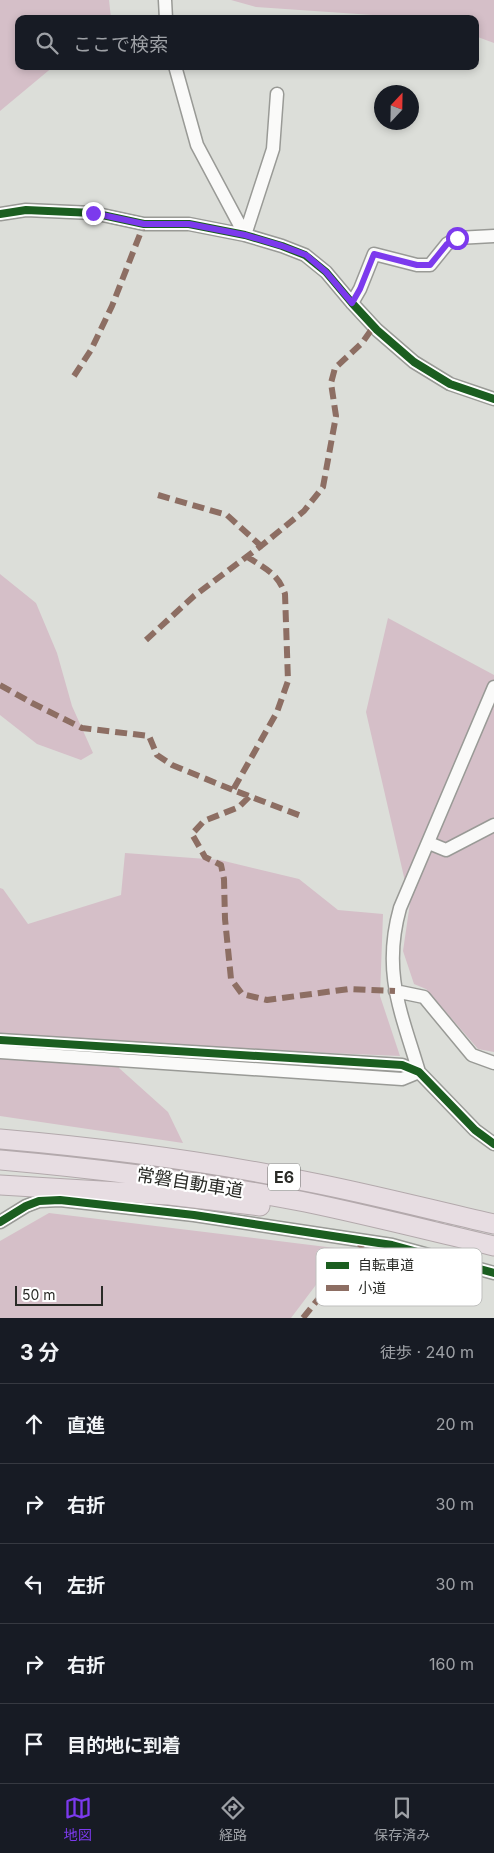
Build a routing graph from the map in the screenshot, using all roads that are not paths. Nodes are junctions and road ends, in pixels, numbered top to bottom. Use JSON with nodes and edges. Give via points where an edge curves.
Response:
{"nodes":[{"id":1,"x":165,"y":0,"type":"edge"},
{"id":2,"x":166,"y":15,"type":"edge"},
{"id":3,"x":176,"y":70,"type":"edge"},
{"id":4,"x":277,"y":94,"type":"dead end"},
{"id":5,"x":0,"y":214,"type":"edge"},
{"id":6,"x":245,"y":235,"type":"junction"},
{"id":7,"x":494,"y":236,"type":"edge"},
{"id":8,"x":352,"y":303,"type":"junction"},
{"id":9,"x":494,"y":399,"type":"edge"},
{"id":10,"x":494,"y":687,"type":"edge"},
{"id":11,"x":494,"y":825,"type":"edge"},
{"id":12,"x":428,"y":843,"type":"junction"},
{"id":13,"x":395,"y":991,"type":"junction"},
{"id":14,"x":0,"y":1040,"type":"edge"},
{"id":15,"x":0,"y":1052,"type":"edge"},
{"id":16,"x":494,"y":1063,"type":"edge"},
{"id":17,"x":419,"y":1072,"type":"junction"},
{"id":18,"x":0,"y":1132,"type":"edge"},
{"id":19,"x":0,"y":1139,"type":"edge"},
{"id":20,"x":494,"y":1144,"type":"edge"},
{"id":21,"x":70,"y":1145,"type":"junction"},
{"id":22,"x":0,"y":1160,"type":"edge"},
{"id":23,"x":0,"y":1185,"type":"edge"},
{"id":24,"x":383,"y":1219,"type":"junction"},
{"id":25,"x":0,"y":1222,"type":"edge"},
{"id":26,"x":494,"y":1224,"type":"edge"},
{"id":27,"x":494,"y":1246,"type":"edge"},
{"id":28,"x":403,"y":1248,"type":"edge"}],
"edges":[{"from":1,"to":2,"type":"street"},
{"from":3,"to":6,"type":"street","via":[[197,145]]},
{"from":4,"to":6,"type":"street","via":[[273,148]]},
{"from":5,"to":6,"type":"street","via":[[26,210],[93,213],[144,224],[189,224]]},
{"from":6,"to":8,"type":"street","via":[[306,255],[326,272]]},
{"from":7,"to":8,"type":"street","via":[[457,238],[447,244],[430,265],[417,265],[374,254]]},
{"from":8,"to":9,"type":"street","via":[[377,330],[430,373],[450,384]]},
{"from":10,"to":12,"type":"street"},
{"from":11,"to":12,"type":"street","via":[[446,850]]},
{"from":12,"to":13,"type":"street","via":[[394,930]]},
{"from":13,"to":16,"type":"street","via":[[424,997],[472,1055]]},
{"from":13,"to":17,"type":"street"},
{"from":14,"to":17,"type":"street","via":[[402,1066]]},
{"from":15,"to":17,"type":"street","via":[[402,1079]]},
{"from":17,"to":20,"type":"street","via":[[475,1130]]},
{"from":18,"to":21,"type":"highway"},
{"from":19,"to":21,"type":"highway","name":"常磐自動車道","number":"E6"},
{"from":21,"to":26,"type":"highway","name":"常磐自動車道","number":"E6","via":[[308,1182]]},
{"from":22,"to":24,"type":"highway","name":"常磐自動車道","number":"E6","via":[[171,1180],[305,1202]]},
{"from":23,"to":24,"type":"highway","via":[[169,1195]]},
{"from":24,"to":27,"type":"highway","name":"常磐自動車道","number":"E6"},
{"from":25,"to":28,"type":"street","via":[[39,1201],[60,1200],[194,1215]]}]}
